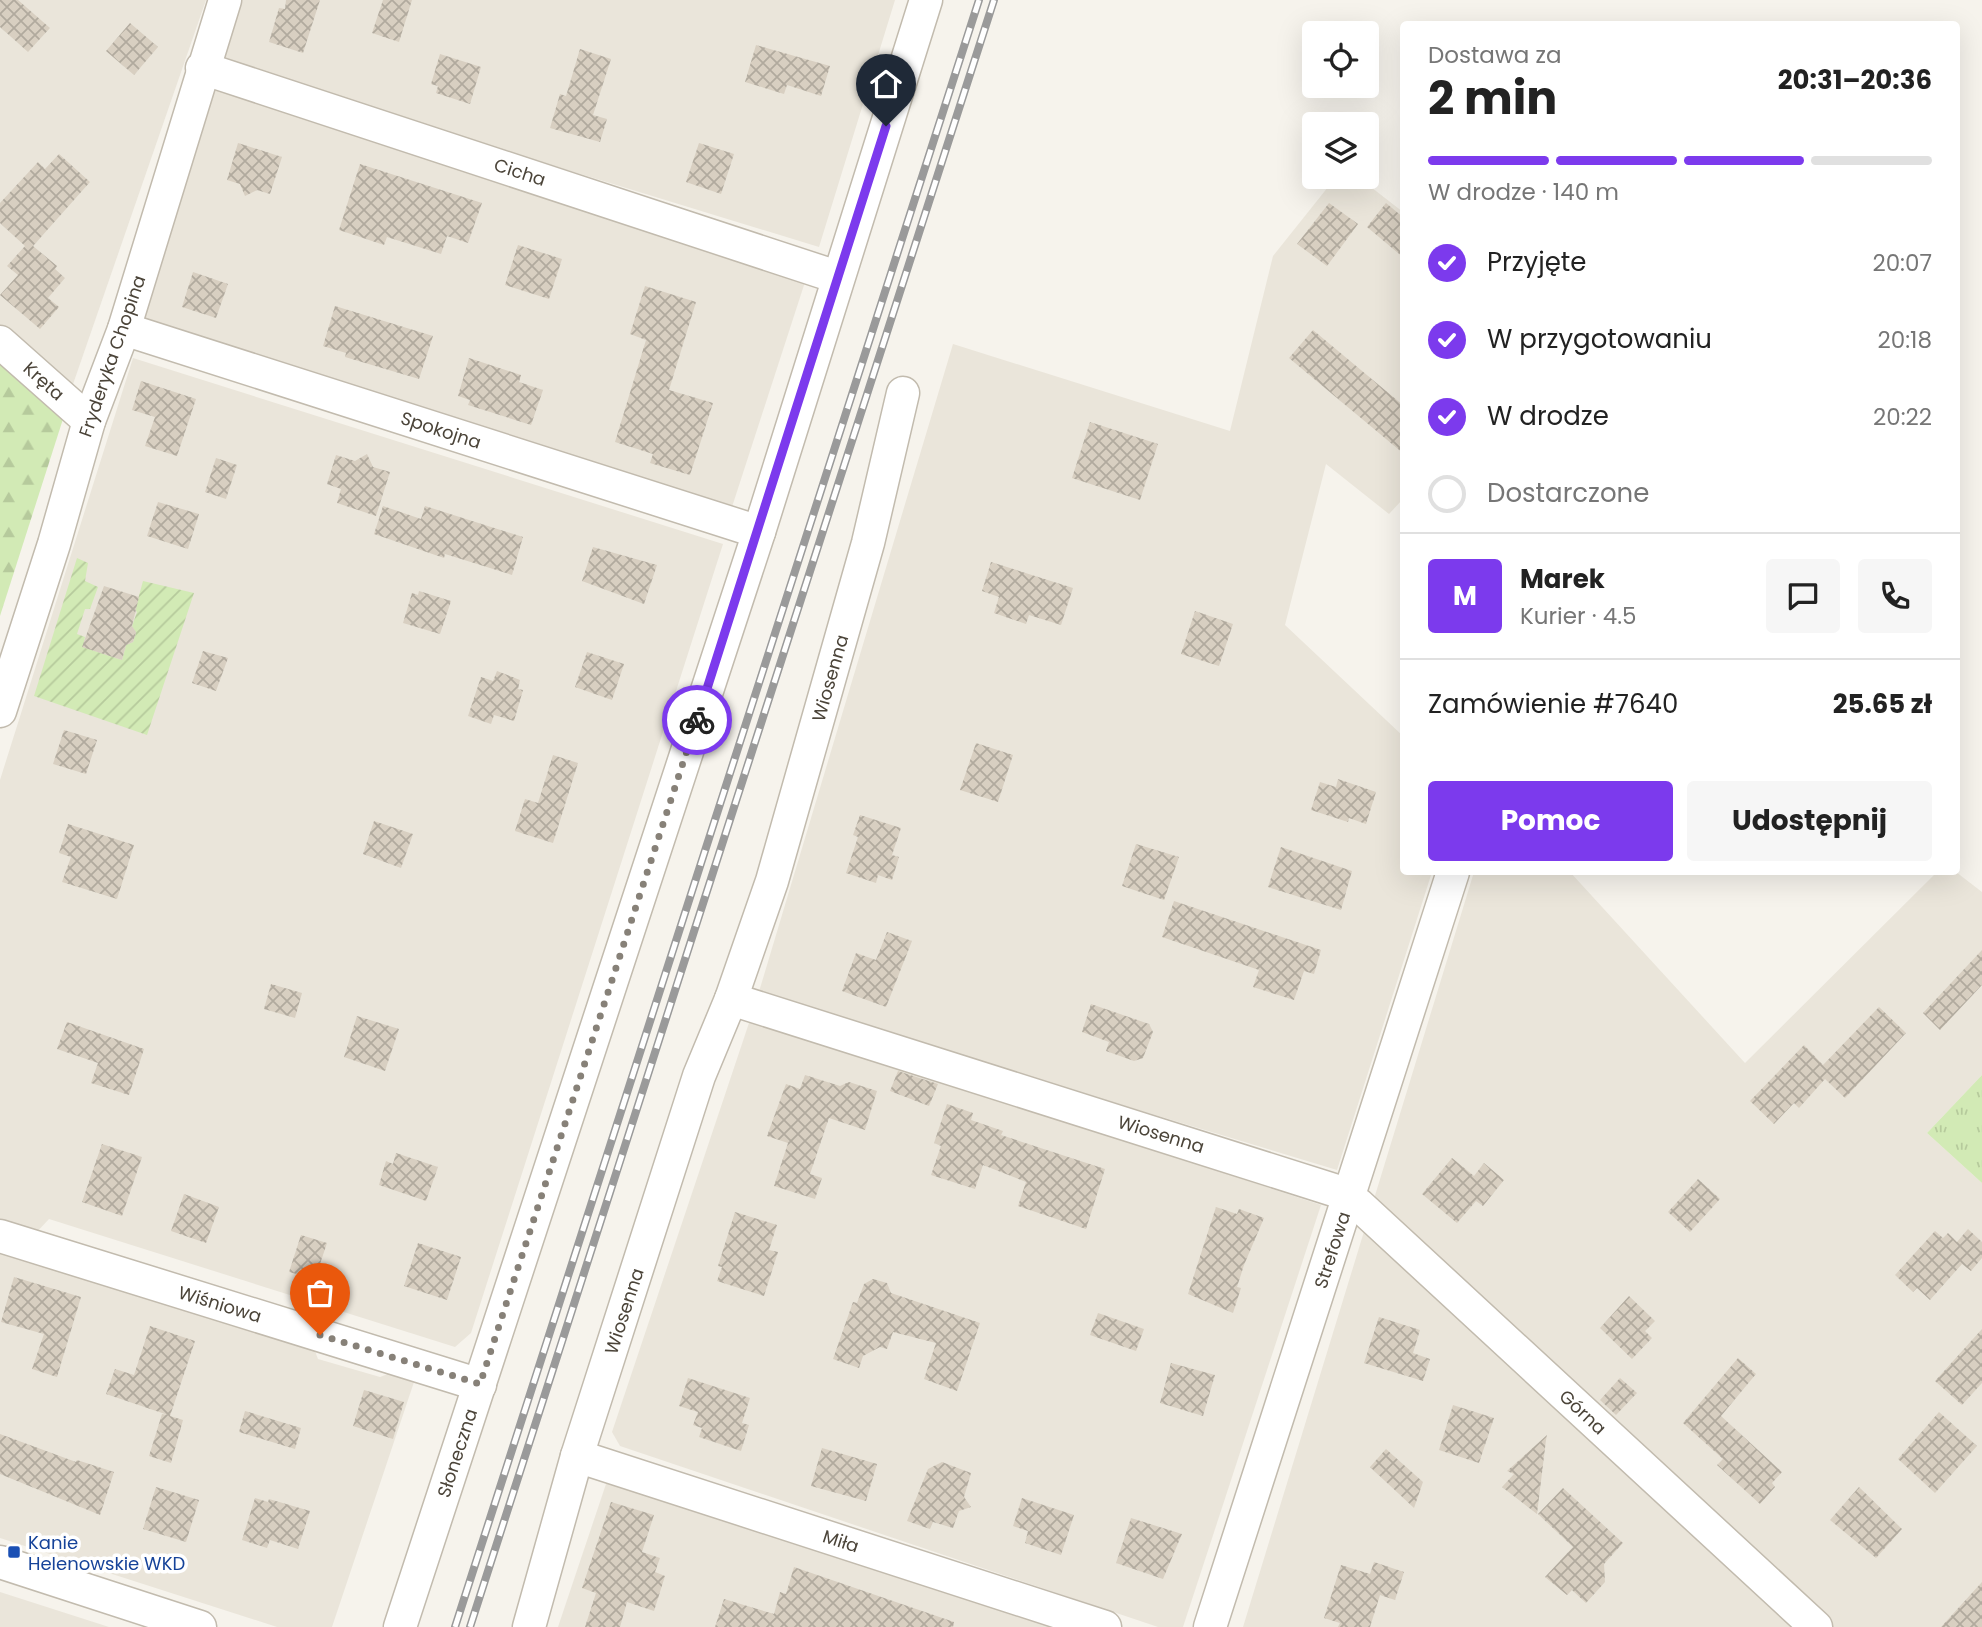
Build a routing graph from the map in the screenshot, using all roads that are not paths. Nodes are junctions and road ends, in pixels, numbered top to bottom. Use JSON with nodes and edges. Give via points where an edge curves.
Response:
{"nodes":[{"id":1,"x":225,"y":0,"type":"edge"},
{"id":2,"x":926,"y":0,"type":"edge"},
{"id":3,"x":202,"y":68,"type":"junction"},
{"id":4,"x":836,"y":277,"type":"junction"},
{"id":5,"x":124,"y":329,"type":"junction"},
{"id":6,"x":0,"y":342,"type":"edge"},
{"id":7,"x":903,"y":393,"type":"dead end"},
{"id":8,"x":89,"y":421,"type":"junction"},
{"id":9,"x":759,"y":532,"type":"junction"},
{"id":10,"x":0,"y":711,"type":"edge"},
{"id":11,"x":1451,"y":875,"type":"edge"},
{"id":12,"x":731,"y":999,"type":"junction"},
{"id":13,"x":1349,"y":1198,"type":"junction"},
{"id":14,"x":0,"y":1236,"type":"edge"},
{"id":15,"x":480,"y":1384,"type":"junction"},
{"id":16,"x":578,"y":1456,"type":"junction"},
{"id":17,"x":0,"y":1562,"type":"edge"},
{"id":18,"x":200,"y":1627,"type":"edge"},
{"id":19,"x":400,"y":1627,"type":"edge"},
{"id":20,"x":528,"y":1627,"type":"edge"},
{"id":21,"x":1105,"y":1627,"type":"edge"},
{"id":22,"x":1210,"y":1627,"type":"edge"},
{"id":23,"x":1816,"y":1627,"type":"edge"}],
"edges":[{"from":1,"to":3,"type":"street","name":"Fryderyka Chopina"},
{"from":2,"to":4,"type":"street","name":"Słoneczna"},
{"from":3,"to":4,"type":"street","name":"Cicha"},
{"from":3,"to":5,"type":"street","name":"Fryderyka Chopina"},
{"from":4,"to":9,"type":"street","name":"Słoneczna"},
{"from":5,"to":8,"type":"street","name":"Fryderyka Chopina"},
{"from":5,"to":9,"type":"street","name":"Spokojna"},
{"from":6,"to":8,"type":"street","name":"Kręta"},
{"from":7,"to":12,"type":"street","name":"Wiosenna","via":[[861,569],[772,881]]},
{"from":8,"to":10,"type":"street","name":"Fryderyka Chopina"},
{"from":9,"to":15,"type":"street","name":"Słoneczna"},
{"from":11,"to":13,"type":"street","name":"Strefowa"},
{"from":12,"to":13,"type":"street","name":"Wiosenna","via":[[1332,1188]]},
{"from":12,"to":16,"type":"street","name":"Wiosenna","via":[[699,1076]]},
{"from":13,"to":22,"type":"street","name":"Strefowa"},
{"from":13,"to":23,"type":"street","name":"Górna"},
{"from":14,"to":15,"type":"street","name":"Wiśniowa"},
{"from":15,"to":19,"type":"street","name":"Słoneczna"},
{"from":16,"to":20,"type":"street","name":"Wiosenna"},
{"from":16,"to":21,"type":"street","name":"Miła"},
{"from":17,"to":18,"type":"street"}]}
